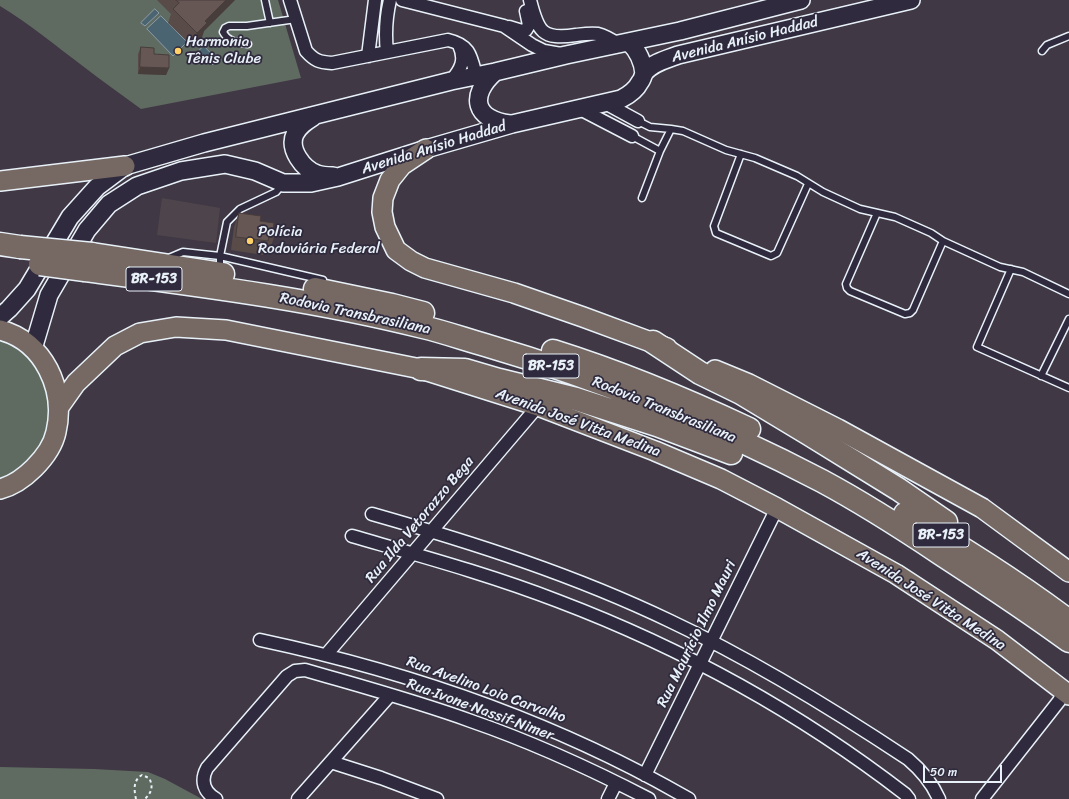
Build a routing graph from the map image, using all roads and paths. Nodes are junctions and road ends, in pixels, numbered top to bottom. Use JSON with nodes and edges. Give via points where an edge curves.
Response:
{"nodes":[{"id":1,"x":265,"y":0,"type":"edge"},
{"id":2,"x":290,"y":0,"type":"edge"},
{"id":3,"x":375,"y":0,"type":"edge"},
{"id":4,"x":390,"y":0,"type":"edge"},
{"id":5,"x":402,"y":0,"type":"edge"},
{"id":6,"x":523,"y":0,"type":"edge"},
{"id":7,"x":530,"y":0,"type":"edge"},
{"id":8,"x":801,"y":0,"type":"edge"},
{"id":9,"x":911,"y":0,"type":"edge"},
{"id":10,"x":296,"y":19,"type":"junction"},
{"id":11,"x":532,"y":21,"type":"junction"},
{"id":12,"x":270,"y":23,"type":"junction"},
{"id":13,"x":504,"y":26,"type":"junction"},
{"id":14,"x":1069,"y":36,"type":"edge"},
{"id":15,"x":458,"y":42,"type":"junction"},
{"id":16,"x":624,"y":43,"type":"junction"},
{"id":17,"x":248,"y":44,"type":"dead end"},
{"id":18,"x":1042,"y":51,"type":"dead end"},
{"id":19,"x":387,"y":52,"type":"junction"},
{"id":20,"x":566,"y":55,"type":"junction"},
{"id":21,"x":368,"y":56,"type":"junction"},
{"id":22,"x":495,"y":72,"type":"junction"},
{"id":23,"x":644,"y":74,"type":"junction"},
{"id":24,"x":476,"y":76,"type":"junction"},
{"id":25,"x":451,"y":81,"type":"junction"},
{"id":26,"x":478,"y":95,"type":"junction"},
{"id":27,"x":605,"y":102,"type":"junction"},
{"id":28,"x":580,"y":109,"type":"junction"},
{"id":29,"x":318,"y":114,"type":"junction"},
{"id":30,"x":638,"y":121,"type":"joint"},
{"id":31,"x":512,"y":124,"type":"junction"},
{"id":32,"x":671,"y":129,"type":"junction"},
{"id":33,"x":632,"y":136,"type":"joint"},
{"id":34,"x":426,"y":149,"type":"junction"},
{"id":35,"x":660,"y":151,"type":"junction"},
{"id":36,"x":741,"y":154,"type":"junction"},
{"id":37,"x":125,"y":166,"type":"junction"},
{"id":38,"x":338,"y":177,"type":"junction"},
{"id":39,"x":0,"y":181,"type":"edge"},
{"id":40,"x":283,"y":183,"type":"junction"},
{"id":41,"x":808,"y":184,"type":"junction"},
{"id":42,"x":642,"y":198,"type":"dead end"},
{"id":43,"x":877,"y":213,"type":"junction"},
{"id":44,"x":943,"y":241,"type":"junction"},
{"id":45,"x":9,"y":252,"type":"edge"},
{"id":46,"x":89,"y":262,"type":"junction"},
{"id":47,"x":1010,"y":269,"type":"junction"},
{"id":48,"x":221,"y":276,"type":"junction"},
{"id":49,"x":328,"y":281,"type":"dead end"},
{"id":50,"x":1069,"y":294,"type":"edge"},
{"id":51,"x":0,"y":317,"type":"edge"},
{"id":52,"x":1069,"y":319,"type":"edge"},
{"id":53,"x":0,"y":330,"type":"edge"},
{"id":54,"x":653,"y":342,"type":"junction"},
{"id":55,"x":33,"y":349,"type":"junction"},
{"id":56,"x":421,"y":369,"type":"junction"},
{"id":57,"x":1041,"y":376,"type":"junction"},
{"id":58,"x":1069,"y":388,"type":"edge"},
{"id":59,"x":538,"y":406,"type":"junction"},
{"id":60,"x":59,"y":407,"type":"junction"},
{"id":61,"x":0,"y":489,"type":"edge"},
{"id":62,"x":858,"y":502,"type":"junction"},
{"id":63,"x":777,"y":508,"type":"junction"},
{"id":64,"x":372,"y":514,"type":"dead end"},
{"id":65,"x":432,"y":531,"type":"junction"},
{"id":66,"x":352,"y":536,"type":"dead end"},
{"id":67,"x":412,"y":554,"type":"junction"},
{"id":68,"x":1069,"y":572,"type":"edge"},
{"id":69,"x":1069,"y":610,"type":"edge"},
{"id":70,"x":1069,"y":621,"type":"edge"},
{"id":71,"x":260,"y":640,"type":"dead end"},
{"id":72,"x":711,"y":641,"type":"junction"},
{"id":73,"x":1069,"y":641,"type":"edge"},
{"id":74,"x":326,"y":655,"type":"junction"},
{"id":75,"x":700,"y":664,"type":"junction"},
{"id":76,"x":1066,"y":693,"type":"edge"},
{"id":77,"x":390,"y":695,"type":"junction"},
{"id":78,"x":331,"y":762,"type":"junction"},
{"id":79,"x":645,"y":775,"type":"junction"},
{"id":80,"x":616,"y":783,"type":"junction"},
{"id":81,"x":136,"y":799,"type":"edge"},
{"id":82,"x":145,"y":799,"type":"edge"},
{"id":83,"x":216,"y":799,"type":"edge"},
{"id":84,"x":298,"y":799,"type":"edge"},
{"id":85,"x":437,"y":799,"type":"edge"},
{"id":86,"x":608,"y":799,"type":"edge"},
{"id":87,"x":649,"y":799,"type":"edge"},
{"id":88,"x":689,"y":799,"type":"edge"},
{"id":89,"x":909,"y":799,"type":"edge"},
{"id":90,"x":939,"y":799,"type":"edge"},
{"id":91,"x":982,"y":799,"type":"edge"}],
"edges":[{"from":1,"to":12,"type":"lane"},
{"from":2,"to":10,"type":"street"},
{"from":3,"to":21,"type":"street"},
{"from":4,"to":19,"type":"street","via":[[387,14]]},
{"from":5,"to":13,"type":"street"},
{"from":6,"to":11,"type":"street"},
{"from":7,"to":11,"type":"street"},
{"from":8,"to":16,"type":"main road","name":"Avenida Anísio Haddad"},
{"from":9,"to":23,"type":"main road","name":"Avenida Anísio Haddad","via":[[697,50],[662,61]]},
{"from":10,"to":12,"type":"lane"},
{"from":10,"to":21,"type":"street","via":[[306,51],[312,58],[332,63]]},
{"from":11,"to":13,"type":"street","via":[[524,30]]},
{"from":11,"to":16,"type":"street","via":[[553,37],[595,34]]},
{"from":12,"to":17,"type":"lane","via":[[225,28],[225,37],[233,42]]},
{"from":13,"to":20,"type":"street","via":[[544,51]]},
{"from":14,"to":18,"type":"lane","via":[[1047,45]]},
{"from":15,"to":19,"type":"street","via":[[448,40]]},
{"from":15,"to":24,"type":"street","via":[[469,54]]},
{"from":15,"to":25,"type":"street","via":[[462,52],[462,66]]},
{"from":16,"to":20,"type":"main road","name":"Avenida Anísio Haddad"},
{"from":16,"to":23,"type":"main road","via":[[640,56]]},
{"from":19,"to":21,"type":"street"},
{"from":20,"to":22,"type":"main road","name":"Avenida Anísio Haddad"},
{"from":22,"to":24,"type":"main road","name":"Avenida Anísio Haddad"},
{"from":22,"to":26,"type":"main road"},
{"from":23,"to":27,"type":"main road","name":"Avenida Anísio Haddad","via":[[628,95]]},
{"from":24,"to":25,"type":"main road","name":"Avenida Anísio Haddad"},
{"from":24,"to":26,"type":"main road"},
{"from":25,"to":29,"type":"main road","name":"Avenida Anísio Haddad"},
{"from":26,"to":31,"type":"main road","via":[[479,104],[486,116],[495,121]]},
{"from":27,"to":28,"type":"main road","name":"Avenida Anísio Haddad"},
{"from":27,"to":30,"type":"street"},
{"from":28,"to":31,"type":"main road","name":"Avenida Anísio Haddad"},
{"from":28,"to":33,"type":"street"},
{"from":29,"to":37,"type":"main road","name":"Avenida Anísio Haddad"},
{"from":29,"to":38,"type":"main road","via":[[301,124],[294,135],[294,147],[298,159],[307,169],[318,175]]},
{"from":30,"to":32,"type":"lane","via":[[650,127]]},
{"from":31,"to":34,"type":"main road","name":"Avenida Anísio Haddad"},
{"from":32,"to":35,"type":"lane"},
{"from":32,"to":36,"type":"lane"},
{"from":33,"to":35,"type":"lane"},
{"from":34,"to":38,"type":"main road","name":"Avenida Anísio Haddad"},
{"from":34,"to":54,"type":"main road","via":[[402,166],[390,180],[383,198],[385,227],[396,250],[425,268],[514,293]]},
{"from":35,"to":42,"type":"lane"},
{"from":36,"to":41,"type":"lane","via":[[797,176]]},
{"from":36,"to":41,"type":"lane","via":[[714,226],[716,233],[771,256],[775,255]]},
{"from":37,"to":39,"type":"main road"},
{"from":37,"to":51,"type":"main road","name":"Avenida Anísio Haddad","via":[[97,187],[70,217],[27,288]]},
{"from":38,"to":40,"type":"main road","name":"Avenida Anísio Haddad","via":[[311,182]]},
{"from":40,"to":48,"type":"lane","via":[[276,192],[240,209],[227,222]]},
{"from":40,"to":55,"type":"main road","name":"Avenida Anísio Haddad","via":[[255,171],[225,164],[181,171],[144,183],[109,204],[87,230],[49,295]]},
{"from":41,"to":43,"type":"lane"},
{"from":43,"to":44,"type":"lane","via":[[895,217]]},
{"from":43,"to":44,"type":"lane","via":[[846,284],[850,291],[905,314],[910,313]]},
{"from":44,"to":47,"type":"lane"},
{"from":45,"to":46,"type":"highway","name":"Rodovia Transbrasiliana","number":"BR-153","bridge":true},
{"from":46,"to":48,"type":"highway","name":"Rodovia Transbrasiliana","number":"BR-153"},
{"from":46,"to":48,"type":"highway","name":"Rodovia Transbrasiliana","number":"BR-153","via":[[156,264]]},
{"from":47,"to":50,"type":"lane","via":[[1023,272]]},
{"from":47,"to":57,"type":"lane","via":[[977,347]]},
{"from":48,"to":49,"type":"lane"},
{"from":48,"to":62,"type":"highway","name":"Rodovia Transbrasiliana","number":"BR-153","via":[[326,306],[423,327],[571,372],[740,441]]},
{"from":48,"to":70,"type":"highway","name":"Rodovia Transbrasiliana","number":"BR-153","via":[[340,290],[504,335],[589,362],[649,385],[761,434],[834,473],[960,546],[1029,591]]},
{"from":52,"to":57,"type":"lane"},
{"from":53,"to":55,"type":"main road","via":[[19,338]]},
{"from":54,"to":68,"type":"main road","via":[[810,415],[968,500]]},
{"from":54,"to":69,"type":"highway","via":[[700,373],[741,393],[898,489]]},
{"from":55,"to":60,"type":"main road","via":[[47,366],[53,379]]},
{"from":56,"to":59,"type":"main road","name":"Avenida José Vitta Medina"},
{"from":56,"to":60,"type":"main road","name":"Avenida José Vitta Medina","via":[[226,330],[176,327],[140,333],[115,346],[76,383]]},
{"from":56,"to":62,"type":"highway","via":[[465,370],[576,399],[720,448],[815,492]]},
{"from":57,"to":58,"type":"lane"},
{"from":59,"to":63,"type":"main road","name":"Avenida José Vitta Medina","via":[[655,451]]},
{"from":59,"to":65,"type":"street","name":"Rua Ilda Vetorazzo Bega"},
{"from":60,"to":61,"type":"main road","via":[[56,434],[44,458],[26,476]]},
{"from":62,"to":73,"type":"highway","name":"Rodovia Transbrasiliana","number":"BR-153","via":[[1022,606]]},
{"from":63,"to":72,"type":"street","name":"Rua Maurício Ilmo Mauri"},
{"from":63,"to":76,"type":"main road","name":"Avenida José Vitta Medina","via":[[896,574],[997,640]]},
{"from":64,"to":65,"type":"street"},
{"from":65,"to":67,"type":"street","name":"Rua Ilda Vetorazzo Bega"},
{"from":65,"to":72,"type":"street","via":[[509,555],[585,584],[663,617]]},
{"from":66,"to":67,"type":"street"},
{"from":67,"to":74,"type":"street","name":"Rua Ilda Vetorazzo Bega"},
{"from":67,"to":75,"type":"street","via":[[486,575],[558,601]]},
{"from":71,"to":74,"type":"street","name":"Rua Avelino Loio Carvalho"},
{"from":72,"to":75,"type":"street","name":"Rua Maurício Ilmo Mauri"},
{"from":72,"to":90,"type":"street","via":[[822,703],[908,759],[929,781]]},
{"from":74,"to":79,"type":"street","name":"Rua Avelino Loio Carvalho","via":[[387,671],[478,701],[559,734]]},
{"from":75,"to":79,"type":"street","name":"Rua Maurício Ilmo Mauri"},
{"from":75,"to":89,"type":"street","via":[[809,726],[874,770]]},
{"from":76,"to":91,"type":"street"},
{"from":77,"to":78,"type":"street"},
{"from":77,"to":80,"type":"street","name":"Rua Ivone Nassif Nimer","via":[[508,735]]},
{"from":77,"to":83,"type":"street","name":"Rua Ivone Nassif Nimer","via":[[305,670],[295,671],[287,676],[206,768],[203,778],[205,788]]},
{"from":78,"to":84,"type":"street"},
{"from":78,"to":85,"type":"street"},
{"from":79,"to":88,"type":"street","name":"Rua Avelino Loio Carvalho"},
{"from":80,"to":86,"type":"street"},
{"from":80,"to":87,"type":"street","name":"Rua Ivone Nassif Nimer"},
{"from":81,"to":82,"type":"path","via":[[135,784],[142,775],[149,778],[152,784],[151,792]]}]}
